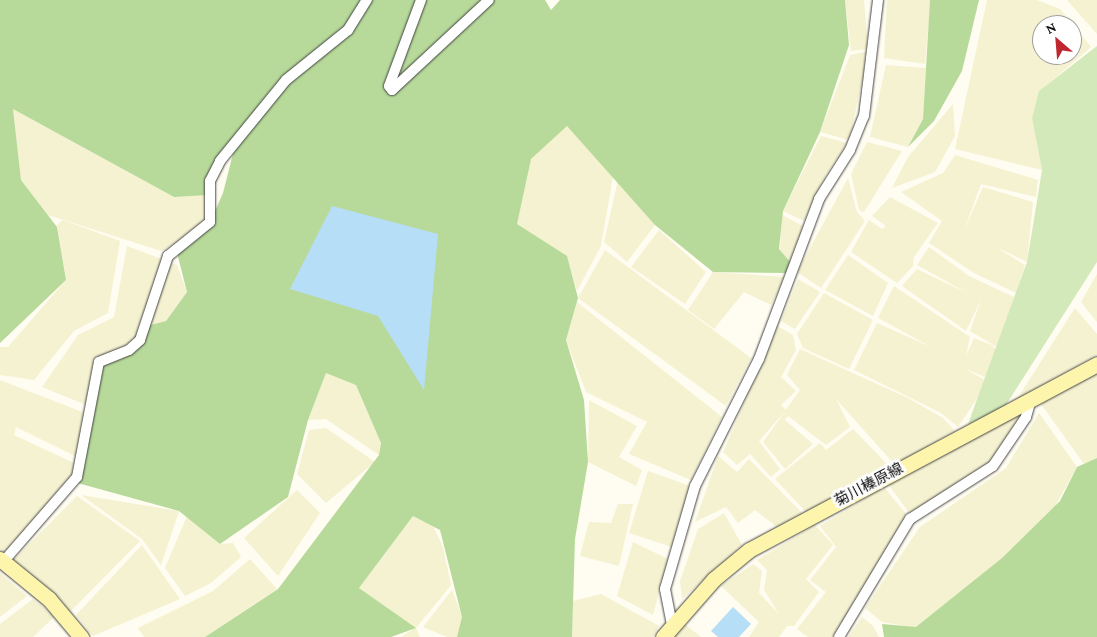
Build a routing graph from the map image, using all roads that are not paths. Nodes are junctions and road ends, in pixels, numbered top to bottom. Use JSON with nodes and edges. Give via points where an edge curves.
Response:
{"nodes":[{"id":1,"x":367,"y":0,"type":"edge"},
{"id":2,"x":421,"y":0,"type":"edge"},
{"id":3,"x":489,"y":0,"type":"edge"},
{"id":4,"x":878,"y":0,"type":"edge"},
{"id":5,"x":1097,"y":364,"type":"edge"},
{"id":6,"x":1031,"y":400,"type":"junction"},
{"id":7,"x":2,"y":560,"type":"edge"},
{"id":8,"x":667,"y":631,"type":"edge"},
{"id":9,"x":81,"y":637,"type":"edge"},
{"id":10,"x":839,"y":637,"type":"edge"}],
"edges":[{"from":1,"to":7,"type":"street","via":[[348,30],[286,80],[220,161],[210,181],[210,222],[168,256],[140,340],[129,350],[98,362],[77,477]]},
{"from":2,"to":3,"type":"street","via":[[390,86],[392,90]]},
{"from":4,"to":8,"type":"street","via":[[871,88],[864,116],[850,150],[819,200],[759,359],[695,486],[666,590]]},
{"from":5,"to":6,"type":"main road","name":"菊川榛原線"},
{"from":6,"to":8,"type":"main road","name":"菊川榛原線","via":[[750,550],[714,579]]},
{"from":6,"to":10,"type":"street","via":[[1026,417],[993,466],[910,519]]},
{"from":7,"to":9,"type":"main road","via":[[49,599]]}]}
